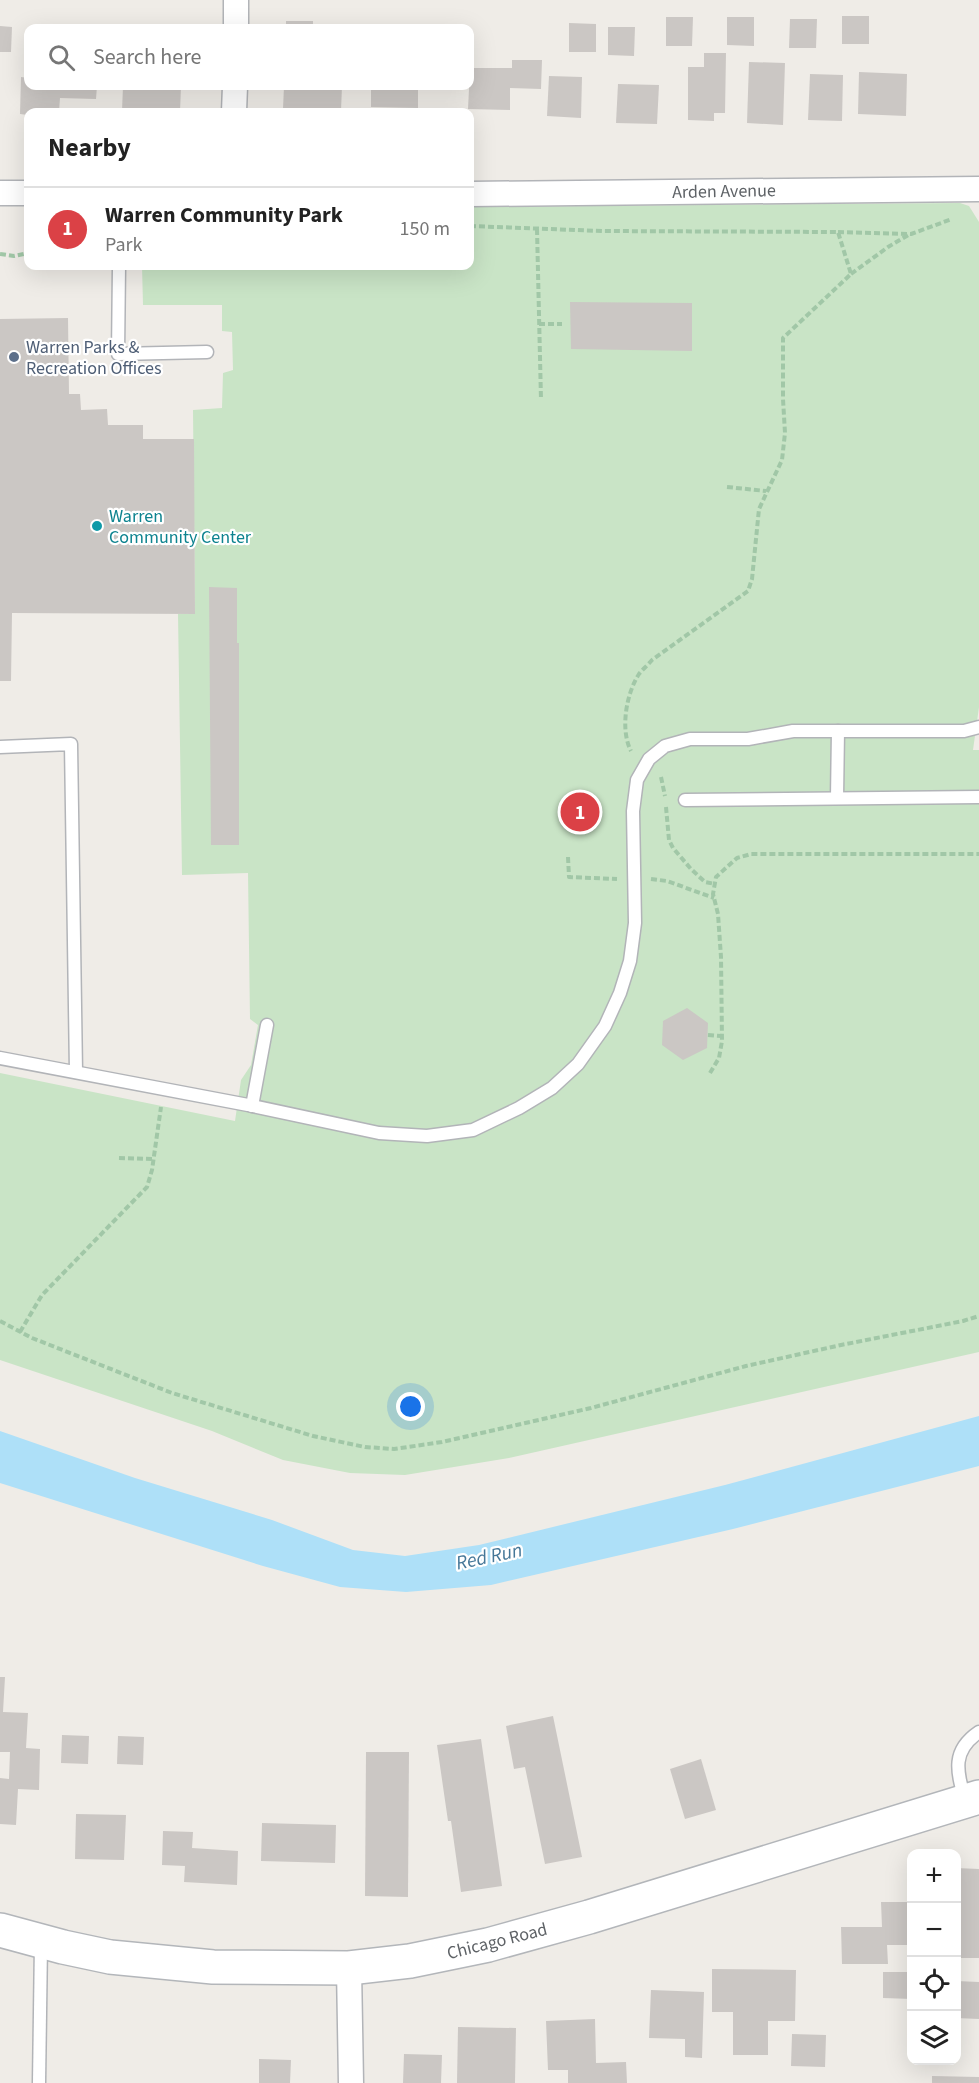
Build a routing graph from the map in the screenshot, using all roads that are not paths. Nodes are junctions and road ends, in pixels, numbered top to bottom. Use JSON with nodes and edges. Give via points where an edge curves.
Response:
{"nodes":[{"id":1,"x":236,"y":0,"type":"edge"},
{"id":2,"x":236,"y":24,"type":"edge"},
{"id":3,"x":235,"y":90,"type":"edge"},
{"id":4,"x":234,"y":108,"type":"edge"},
{"id":5,"x":979,"y":189,"type":"edge"},
{"id":6,"x":0,"y":193,"type":"edge"},
{"id":7,"x":24,"y":193,"type":"edge"},
{"id":8,"x":474,"y":194,"type":"edge"},
{"id":9,"x":119,"y":270,"type":"edge"},
{"id":10,"x":207,"y":352,"type":"dead end"},
{"id":11,"x":979,"y":727,"type":"edge"},
{"id":12,"x":838,"y":731,"type":"junction"},
{"id":13,"x":0,"y":747,"type":"edge"},
{"id":14,"x":979,"y":797,"type":"edge"},
{"id":15,"x":837,"y":798,"type":"junction"},
{"id":16,"x":685,"y":800,"type":"dead end"},
{"id":17,"x":267,"y":1025,"type":"dead end"},
{"id":18,"x":0,"y":1058,"type":"edge"},
{"id":19,"x":76,"y":1072,"type":"junction"},
{"id":20,"x":252,"y":1106,"type":"junction"},
{"id":21,"x":979,"y":1732,"type":"edge"},
{"id":22,"x":972,"y":1799,"type":"edge"},
{"id":23,"x":0,"y":1930,"type":"edge"},
{"id":24,"x":41,"y":1941,"type":"junction"},
{"id":25,"x":349,"y":1968,"type":"junction"},
{"id":26,"x":39,"y":2083,"type":"edge"},
{"id":27,"x":351,"y":2083,"type":"edge"}],
"edges":[{"from":1,"to":2,"type":"street"},
{"from":3,"to":4,"type":"street"},
{"from":5,"to":8,"type":"street","name":"Arden Avenue"},
{"from":6,"to":7,"type":"street"},
{"from":9,"to":10,"type":"lane","via":[[118,354]]},
{"from":11,"to":12,"type":"lane","via":[[964,731]]},
{"from":12,"to":15,"type":"lane"},
{"from":12,"to":20,"type":"lane","via":[[793,730],[748,739],[690,739],[665,746],[649,759],[638,780],[633,811],[635,923],[630,961],[605,1026],[578,1064],[552,1088],[473,1130],[427,1136],[379,1133]]},
{"from":13,"to":19,"type":"lane","via":[[71,744]]},
{"from":14,"to":15,"type":"lane"},
{"from":15,"to":16,"type":"lane"},
{"from":17,"to":20,"type":"lane"},
{"from":18,"to":19,"type":"lane"},
{"from":19,"to":20,"type":"lane"},
{"from":21,"to":22,"type":"lane","via":[[970,1738],[958,1757],[957,1771]]},
{"from":22,"to":25,"type":"street","name":"Chicago Road","via":[[488,1945]]},
{"from":23,"to":24,"type":"street","name":"Chicago Road"},
{"from":24,"to":25,"type":"street","name":"Chicago Road","via":[[110,1957],[213,1967]]},
{"from":24,"to":26,"type":"lane"},
{"from":25,"to":27,"type":"street"}]}
